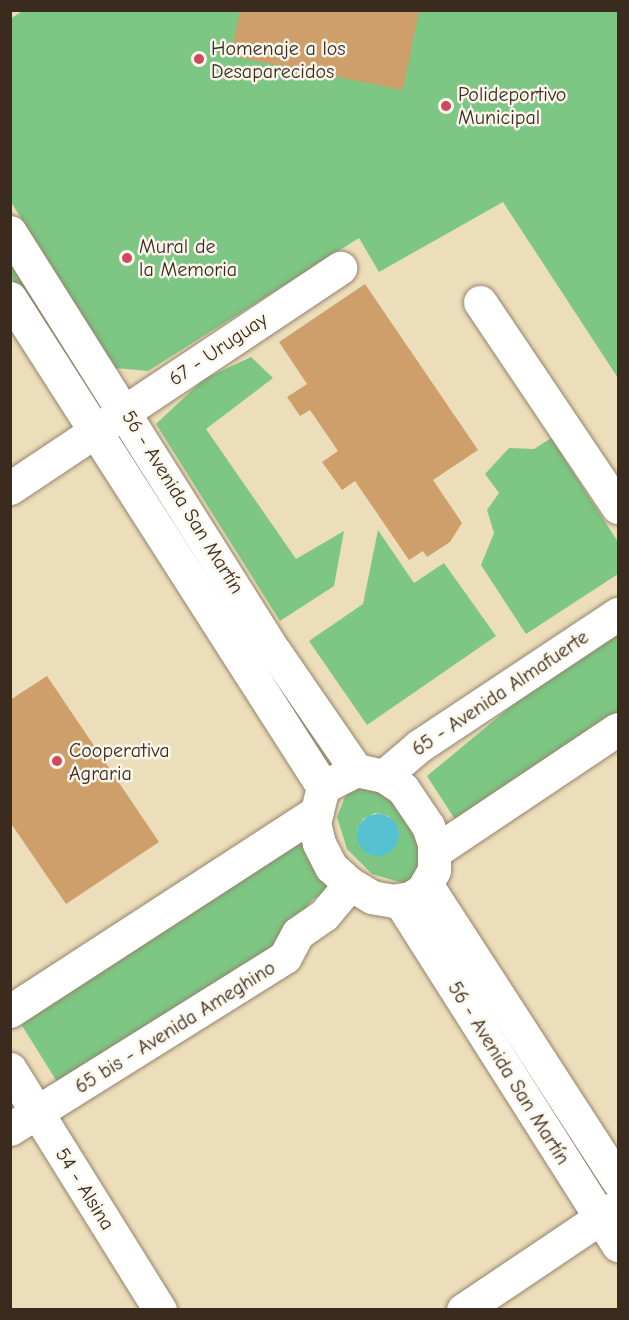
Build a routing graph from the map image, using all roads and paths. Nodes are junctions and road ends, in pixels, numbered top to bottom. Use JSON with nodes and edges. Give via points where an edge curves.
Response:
{"nodes":[{"id":1,"x":10,"y":232,"type":"edge"},
{"id":2,"x":340,"y":268,"type":"dead end"},
{"id":3,"x":10,"y":298,"type":"edge"},
{"id":4,"x":480,"y":302,"type":"dead end"},
{"id":5,"x":127,"y":411,"type":"junction"},
{"id":6,"x":96,"y":431,"type":"junction"},
{"id":7,"x":10,"y":488,"type":"edge"},
{"id":8,"x":618,"y":507,"type":"edge"},
{"id":9,"x":618,"y":614,"type":"edge"},
{"id":10,"x":618,"y":729,"type":"edge"},
{"id":11,"x":370,"y":773,"type":"junction"},
{"id":12,"x":320,"y":800,"type":"junction"},
{"id":13,"x":434,"y":852,"type":"junction"},
{"id":14,"x":350,"y":884,"type":"junction"},
{"id":15,"x":412,"y":892,"type":"junction"},
{"id":16,"x":10,"y":1011,"type":"edge"},
{"id":17,"x":10,"y":1069,"type":"edge"},
{"id":18,"x":24,"y":1122,"type":"edge"},
{"id":19,"x":618,"y":1181,"type":"edge"},
{"id":20,"x":610,"y":1212,"type":"edge"},
{"id":21,"x":618,"y":1245,"type":"edge"},
{"id":22,"x":160,"y":1310,"type":"edge"},
{"id":23,"x":463,"y":1310,"type":"edge"}],
"edges":[{"from":1,"to":5,"type":"main road","name":"56 - Avenida San Martín"},
{"from":2,"to":5,"type":"main road","name":"67 - Uruguay"},
{"from":3,"to":6,"type":"main road","name":"56 - Avenida San Martín"},
{"from":4,"to":8,"type":"main road"},
{"from":5,"to":6,"type":"main road","name":"67 - Uruguay"},
{"from":5,"to":11,"type":"main road","name":"56 - Avenida San Martín","via":[[275,652]]},
{"from":6,"to":7,"type":"main road","name":"67 - Uruguay"},
{"from":6,"to":12,"type":"main road","name":"56 - Avenida San Martín"},
{"from":9,"to":11,"type":"main road","name":"65 - Avenida Almafuerte","via":[[419,746]]},
{"from":10,"to":13,"type":"main road"},
{"from":11,"to":12,"type":"main road"},
{"from":11,"to":13,"type":"main road","via":[[403,789],[428,825]]},
{"from":12,"to":14,"type":"main road","via":[[314,823],[319,843],[331,867]]},
{"from":12,"to":16,"type":"main road"},
{"from":13,"to":15,"type":"main road","via":[[434,870]]},
{"from":14,"to":15,"type":"main road","via":[[372,897]]},
{"from":14,"to":18,"type":"main road","name":"65 bis - Avenida Ameghino","via":[[324,915],[298,933],[285,957]]},
{"from":15,"to":19,"type":"main road","name":"56 - Avenida San Martín"},
{"from":15,"to":20,"type":"main road","name":"56 - Avenida San Martín"},
{"from":17,"to":18,"type":"main road","name":"54 - Alsina"},
{"from":18,"to":22,"type":"main road","name":"54 - Alsina"},
{"from":20,"to":21,"type":"main road","name":"56 - Avenida San Martín"},
{"from":20,"to":23,"type":"main road"}]}
